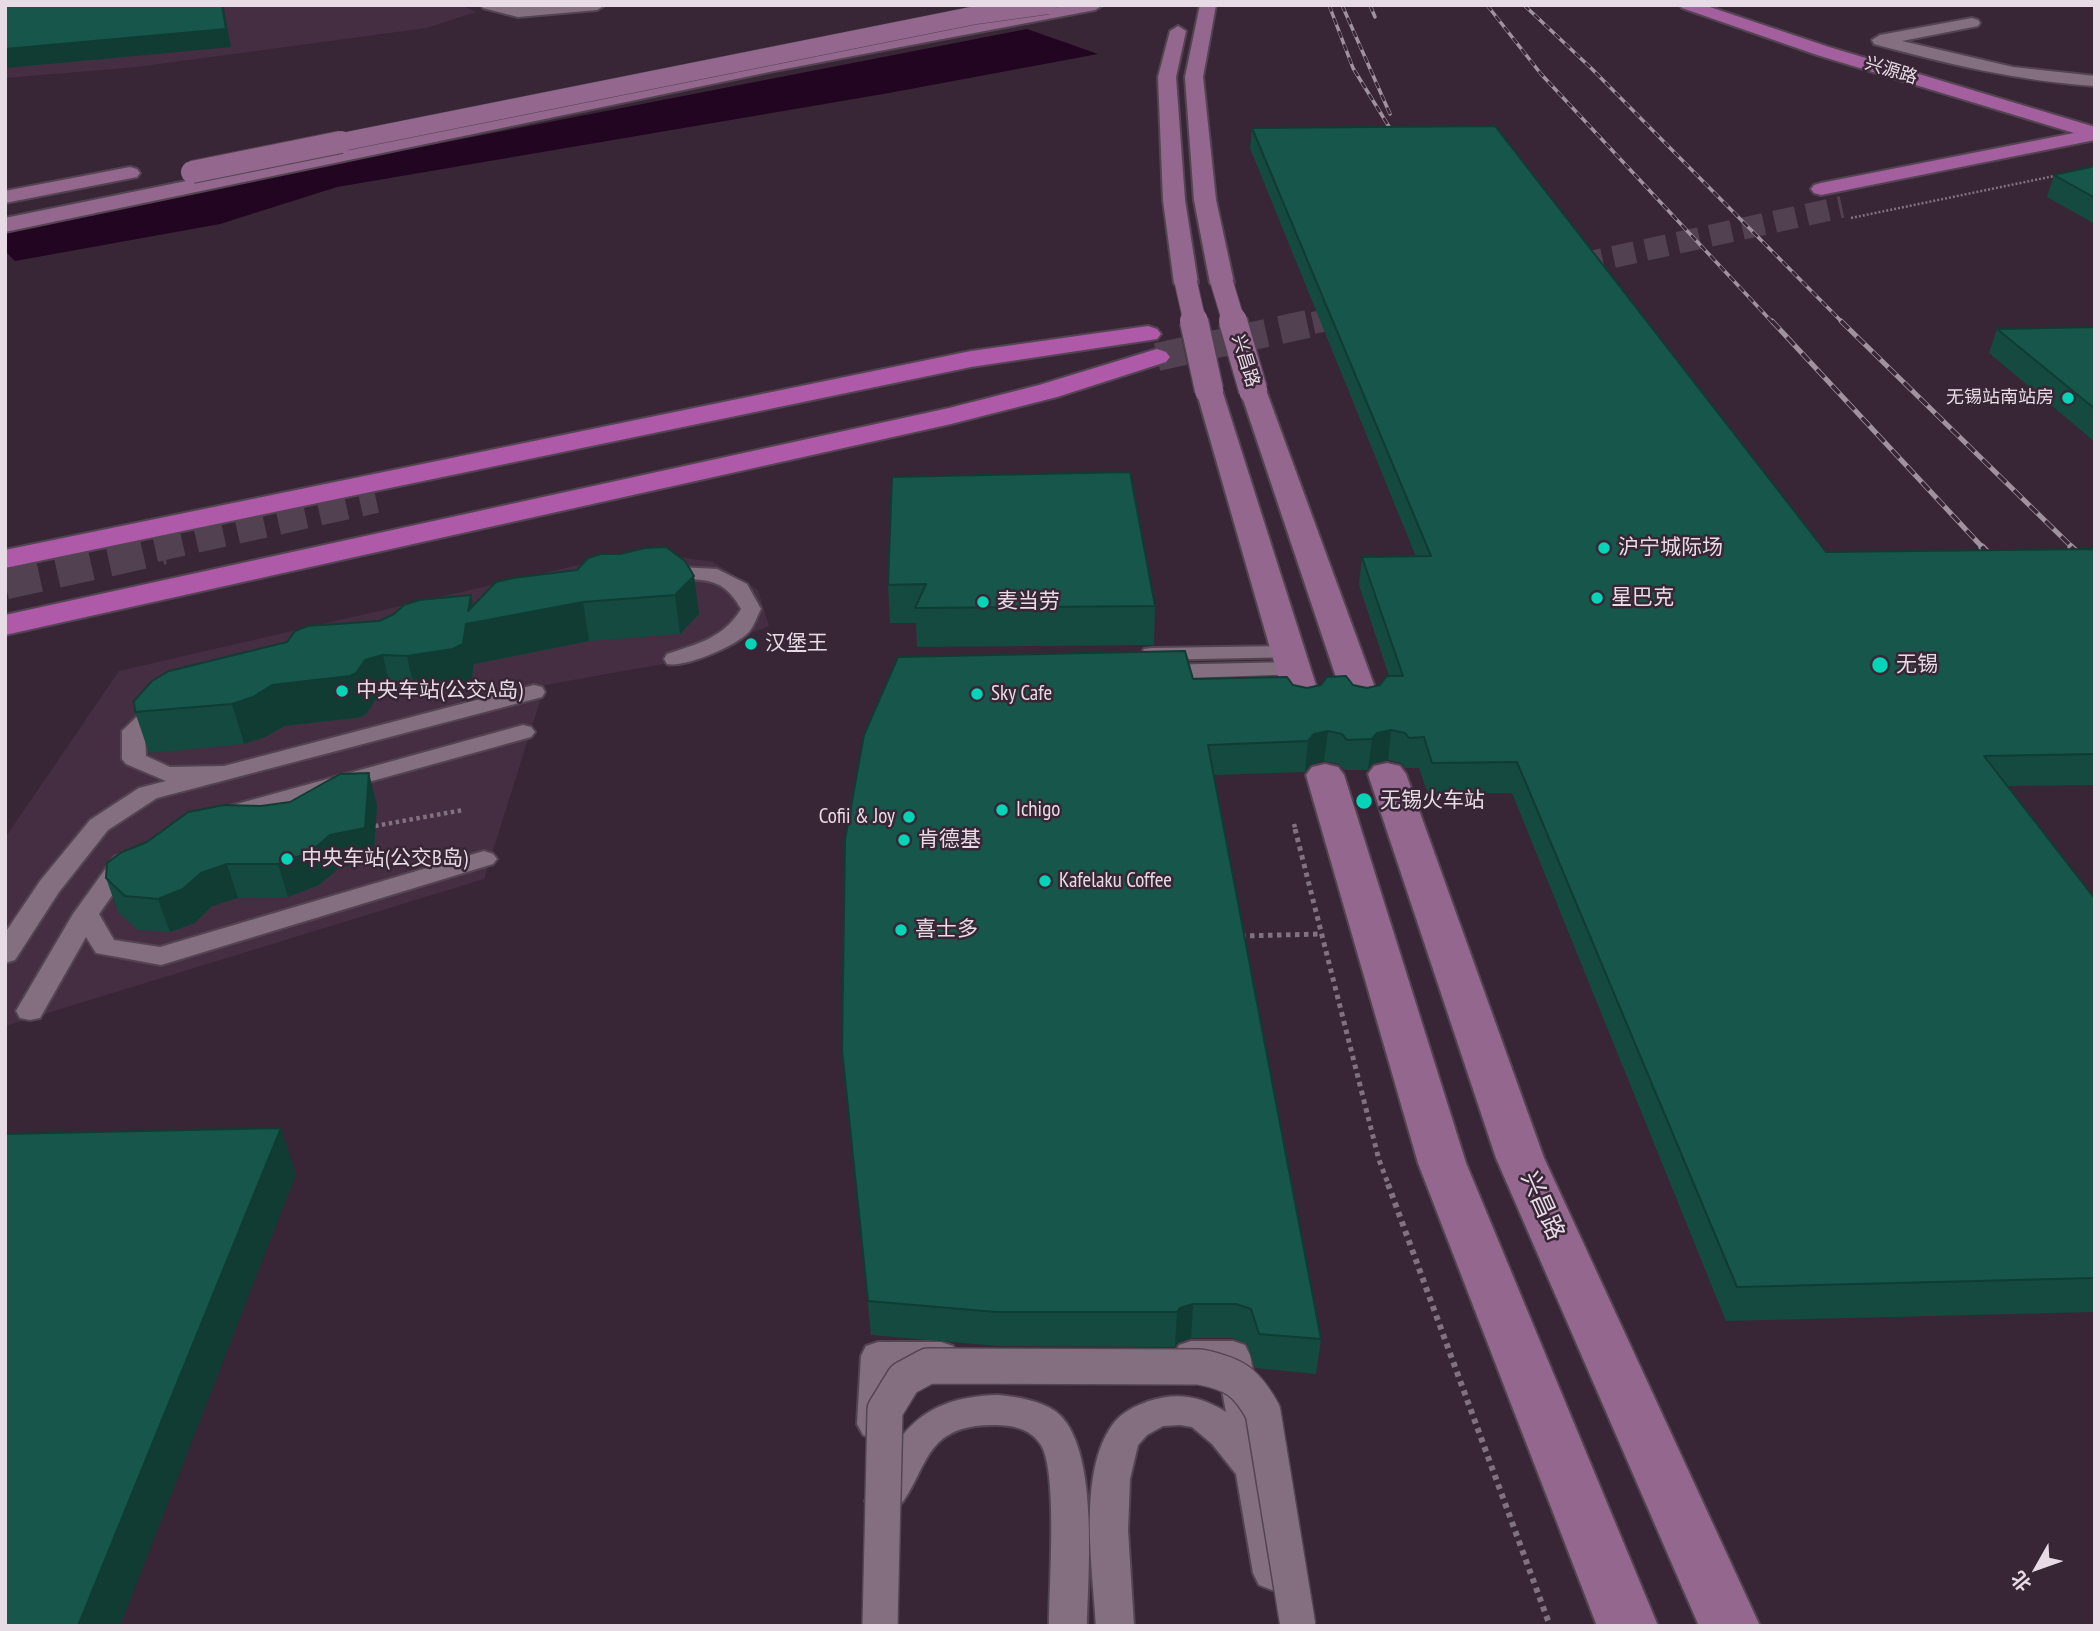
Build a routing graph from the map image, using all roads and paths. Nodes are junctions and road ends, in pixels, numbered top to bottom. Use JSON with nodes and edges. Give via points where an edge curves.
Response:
{"nodes":[{"id":1,"x":489,"y":5,"type":"edge"},
{"id":2,"x":597,"y":5,"type":"edge"},
{"id":3,"x":995,"y":5,"type":"edge"},
{"id":4,"x":1048,"y":5,"type":"edge"},
{"id":5,"x":1095,"y":5,"type":"edge"},
{"id":6,"x":1208,"y":5,"type":"edge"},
{"id":7,"x":1688,"y":5,"type":"edge"},
{"id":8,"x":1711,"y":5,"type":"edge"},
{"id":9,"x":1183,"y":12,"type":"dead end"},
{"id":10,"x":1972,"y":23,"type":"dead end"},
{"id":11,"x":2095,"y":81,"type":"edge"},
{"id":12,"x":2095,"y":118,"type":"edge"},
{"id":13,"x":2095,"y":134,"type":"edge"},
{"id":14,"x":2095,"y":155,"type":"edge"},
{"id":15,"x":183,"y":168,"type":"junction"},
{"id":16,"x":146,"y":170,"type":"dead end"},
{"id":17,"x":2015,"y":171,"type":"dead end"},
{"id":18,"x":2068,"y":173,"type":"edge"},
{"id":19,"x":64,"y":186,"type":"junction"},
{"id":20,"x":1821,"y":189,"type":"tunnel mouth"},
{"id":21,"x":5,"y":197,"type":"edge"},
{"id":22,"x":92,"y":207,"type":"junction"},
{"id":23,"x":1851,"y":218,"type":"dead end"},
{"id":24,"x":5,"y":225,"type":"edge"},
{"id":25,"x":1152,"y":346,"type":"junction"},
{"id":26,"x":376,"y":499,"type":"tunnel mouth"},
{"id":27,"x":5,"y":559,"type":"edge"},
{"id":28,"x":644,"y":573,"type":"edge"},
{"id":29,"x":5,"y":603,"type":"edge"},
{"id":30,"x":5,"y":625,"type":"edge"},
{"id":31,"x":675,"y":659,"type":"dead end"},
{"id":32,"x":1291,"y":661,"type":"junction"},
{"id":33,"x":1130,"y":663,"type":"edge"},
{"id":34,"x":534,"y":692,"type":"dead end"},
{"id":35,"x":187,"y":693,"type":"edge"},
{"id":36,"x":1304,"y":704,"type":"edge"},
{"id":37,"x":1363,"y":704,"type":"edge"},
{"id":38,"x":523,"y":732,"type":"dead end"},
{"id":39,"x":225,"y":773,"type":"junction"},
{"id":40,"x":1387,"y":774,"type":"dead end"},
{"id":41,"x":1325,"y":775,"type":"dead end"},
{"id":42,"x":463,"y":810,"type":"dead end"},
{"id":43,"x":1292,"y":814,"type":"dead end"},
{"id":44,"x":196,"y":822,"type":"edge"},
{"id":45,"x":375,"y":826,"type":"dead end"},
{"id":46,"x":148,"y":849,"type":"edge"},
{"id":47,"x":484,"y":859,"type":"dead end"},
{"id":48,"x":86,"y":914,"type":"junction"},
{"id":49,"x":1321,"y":934,"type":"junction"},
{"id":50,"x":1240,"y":936,"type":"edge"},
{"id":51,"x":5,"y":954,"type":"edge"},
{"id":52,"x":30,"y":1010,"type":"dead end"},
{"id":53,"x":1253,"y":1467,"type":"junction"},
{"id":54,"x":871,"y":1521,"type":"junction"},
{"id":55,"x":866,"y":1626,"type":"edge"},
{"id":56,"x":880,"y":1626,"type":"edge"},
{"id":57,"x":1068,"y":1626,"type":"edge"},
{"id":58,"x":1115,"y":1626,"type":"edge"},
{"id":59,"x":1282,"y":1626,"type":"edge"},
{"id":60,"x":1298,"y":1626,"type":"edge"},
{"id":61,"x":1550,"y":1626,"type":"edge"},
{"id":62,"x":1628,"y":1626,"type":"edge"},
{"id":63,"x":1730,"y":1626,"type":"edge"}],
"edges":[{"from":1,"to":2,"type":"street","via":[[518,12]]},
{"from":3,"to":15,"type":"main road","via":[[843,31]]},
{"from":4,"to":15,"type":"main road","bridge":true,"via":[[976,15]]},
{"from":5,"to":22,"type":"main road","via":[[774,66]]},
{"from":6,"to":37,"type":"main road","name":"兴昌路","bridge":true,"via":[[1194,77],[1205,200],[1222,283],[1253,390]]},
{"from":7,"to":13,"type":"main road","name":"兴源路"},
{"from":8,"to":12,"type":"main road","name":"兴源路","via":[[1840,48]]},
{"from":9,"to":32,"type":"main road","name":"兴昌路","bridge":true,"via":[[1167,76],[1174,200],[1186,283],[1209,390]]},
{"from":10,"to":11,"type":"street","via":[[1880,40],[2026,77]]},
{"from":13,"to":20,"type":"main road"},
{"from":14,"to":17,"type":"main road"},
{"from":15,"to":19,"type":"main road"},
{"from":15,"to":22,"type":"main road"},
{"from":16,"to":19,"type":"main road"},
{"from":18,"to":23,"type":"path"},
{"from":19,"to":21,"type":"main road"},
{"from":22,"to":24,"type":"main road"},
{"from":25,"to":26,"type":"highway"},
{"from":25,"to":27,"type":"highway","via":[[971,359]]},
{"from":25,"to":29,"type":"highway"},
{"from":25,"to":30,"type":"highway","via":[[1048,391],[951,416]]},
{"from":28,"to":31,"type":"lane","via":[[710,573],[740,588],[751,609],[740,629],[716,644]]},
{"from":32,"to":33,"type":"lane"},
{"from":32,"to":36,"type":"main road","name":"兴昌路"},
{"from":34,"to":39,"type":"lane"},
{"from":35,"to":39,"type":"lane","via":[[165,702],[133,730],[134,759],[166,774]]},
{"from":38,"to":44,"type":"lane"},
{"from":39,"to":51,"type":"lane","via":[[148,793],[99,825],[49,887]]},
{"from":40,"to":63,"type":"main road","name":"兴昌路","via":[[1520,1158]]},
{"from":41,"to":62,"type":"main road","via":[[1443,1163]]},
{"from":42,"to":45,"type":"path"},
{"from":43,"to":49,"type":"path"},
{"from":46,"to":48,"type":"lane","via":[[123,862]]},
{"from":47,"to":48,"type":"lane","via":[[161,956],[105,947]]},
{"from":48,"to":52,"type":"lane"},
{"from":49,"to":50,"type":"path"},
{"from":49,"to":61,"type":"path","via":[[1379,1160]]},
{"from":53,"to":54,"type":"lane","via":[[1233,1355],[878,1356]]},
{"from":53,"to":58,"type":"lane","via":[[1218,1423],[1178,1409],[1147,1415],[1122,1438],[1109,1481]]},
{"from":53,"to":59,"type":"lane"},
{"from":54,"to":55,"type":"lane"},
{"from":54,"to":57,"type":"lane","via":[[926,1432],[951,1416],[1008,1411],[1041,1421],[1059,1441],[1067,1471]]},
{"from":56,"to":60,"type":"lane","bridge":true,"via":[[885,1410],[904,1379],[928,1366],[942,1366],[1199,1367],[1227,1372],[1250,1387],[1264,1412]]}]}
